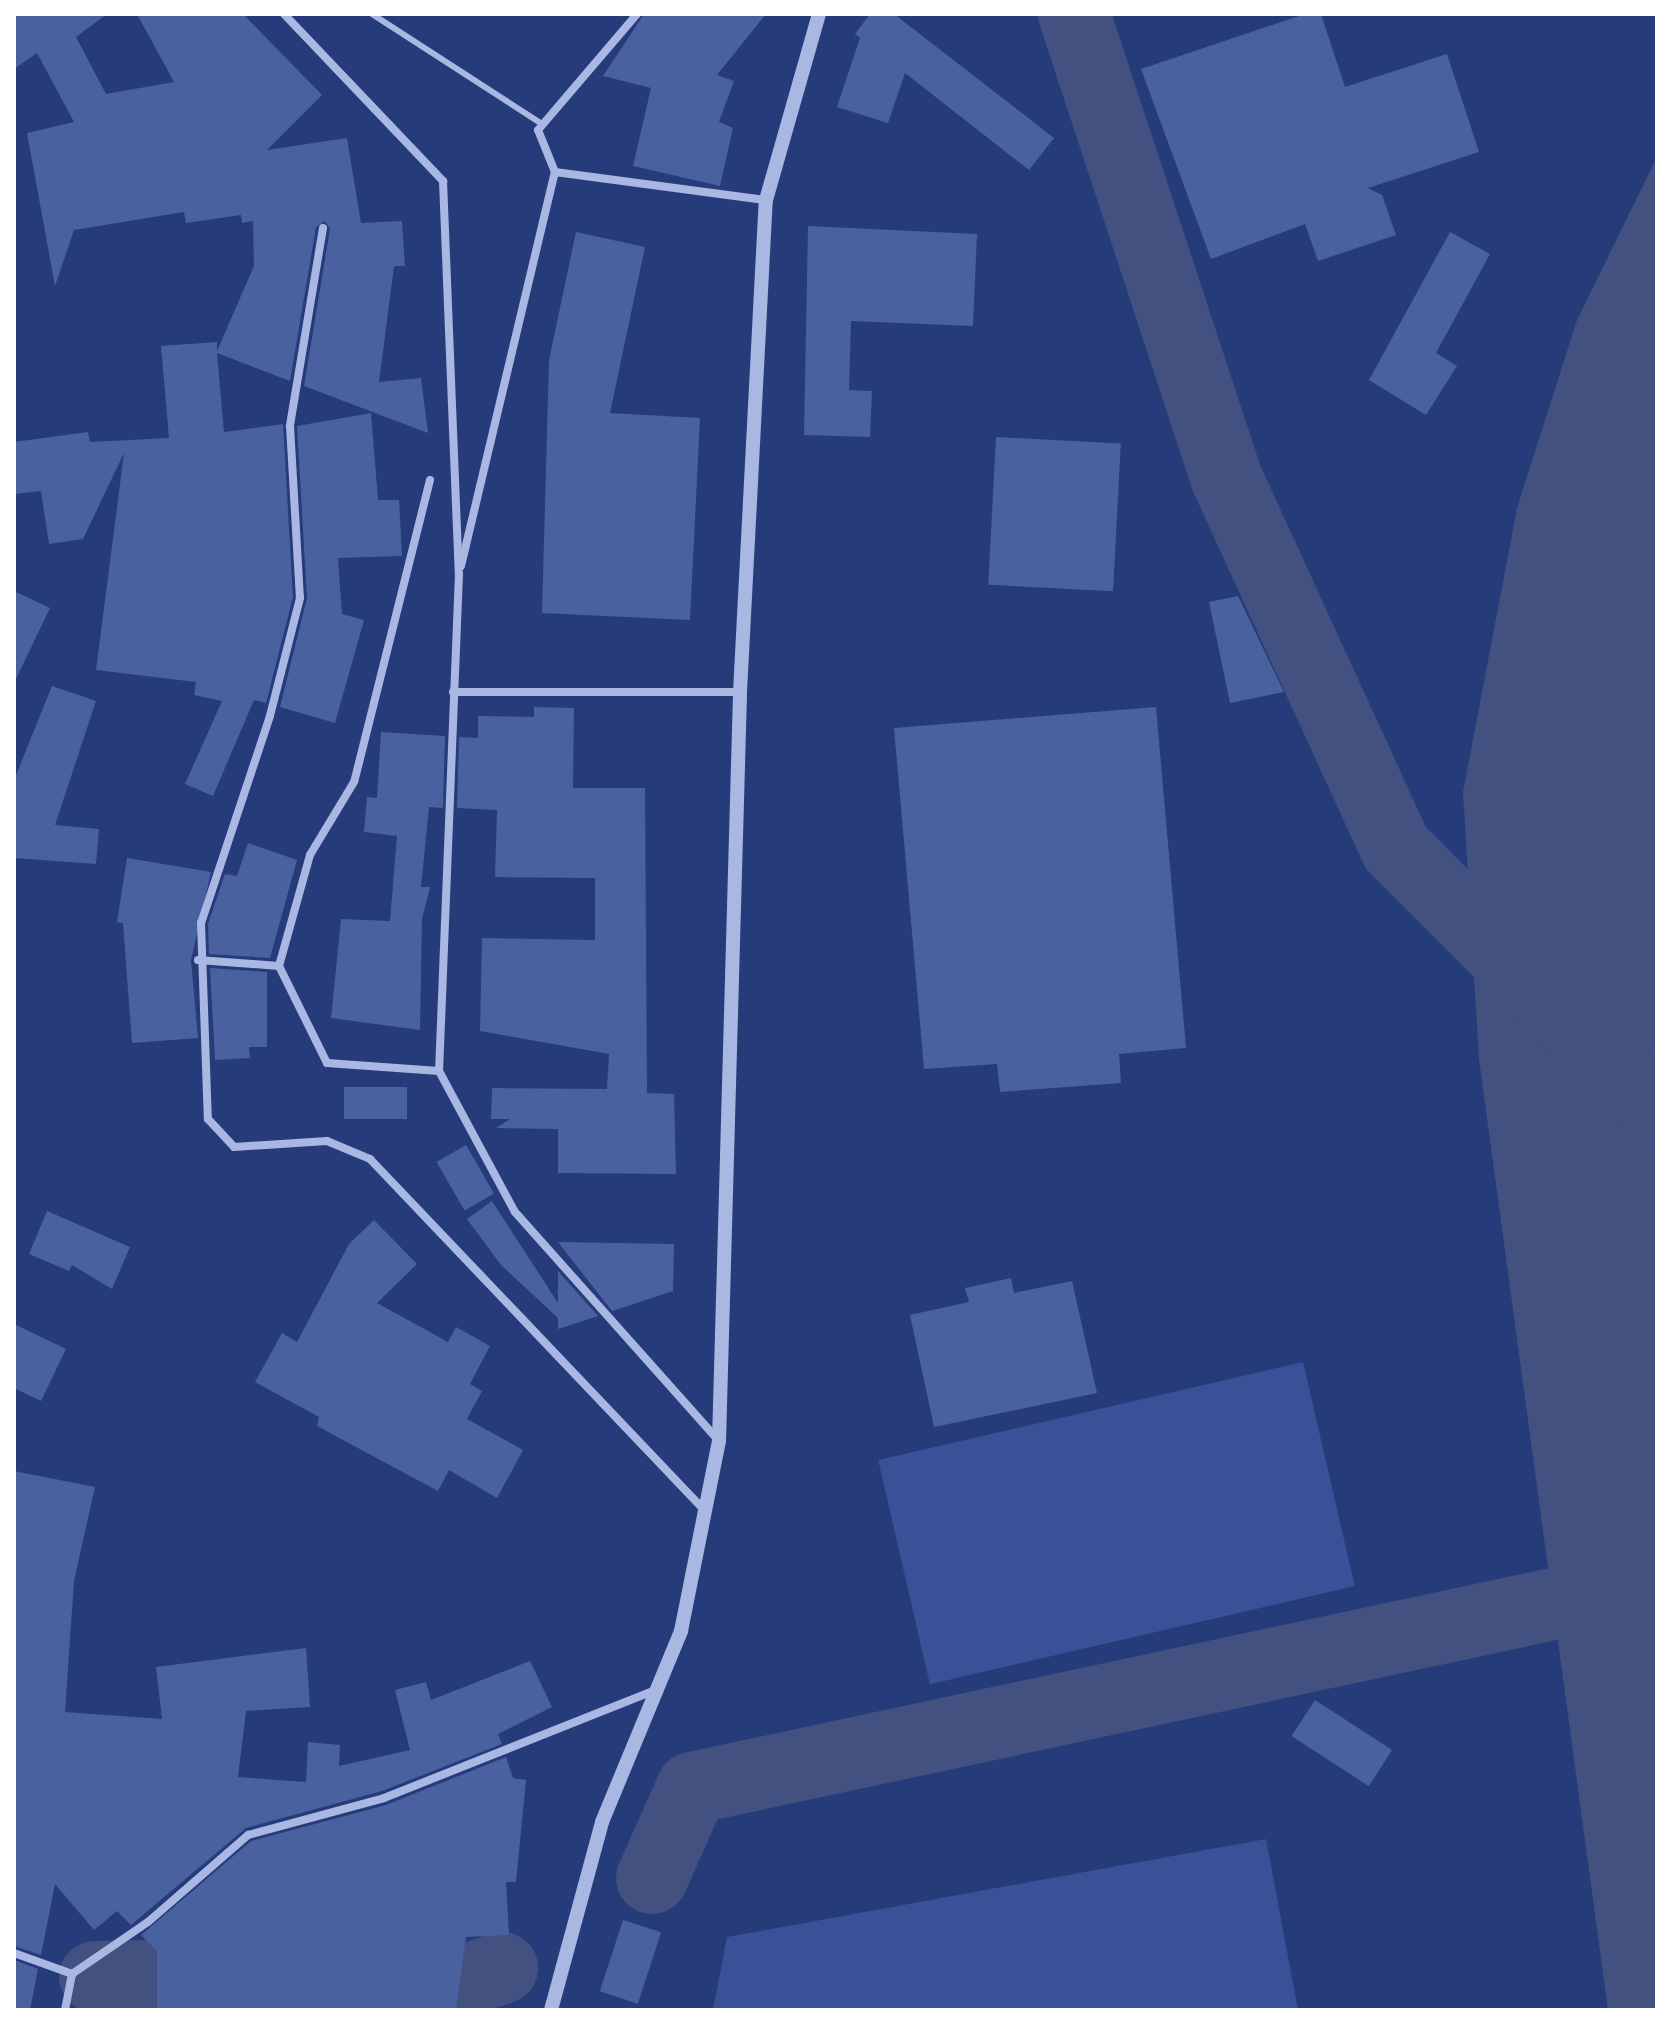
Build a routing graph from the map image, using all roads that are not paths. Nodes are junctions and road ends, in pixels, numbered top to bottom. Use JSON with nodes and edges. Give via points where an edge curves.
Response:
{"nodes":[{"id":1,"x":284,"y":14,"type":"edge"},
{"id":2,"x":372,"y":14,"type":"edge"},
{"id":3,"x":637,"y":14,"type":"edge"},
{"id":4,"x":819,"y":14,"type":"edge"},
{"id":5,"x":542,"y":124,"type":"junction"},
{"id":6,"x":555,"y":172,"type":"junction"},
{"id":7,"x":766,"y":200,"type":"junction"},
{"id":8,"x":323,"y":228,"type":"dead end"},
{"id":9,"x":430,"y":480,"type":"dead end"},
{"id":10,"x":459,"y":574,"type":"junction"},
{"id":11,"x":453,"y":692,"type":"junction"},
{"id":12,"x":740,"y":692,"type":"junction"},
{"id":13,"x":198,"y":960,"type":"junction"},
{"id":14,"x":279,"y":966,"type":"junction"},
{"id":15,"x":439,"y":1071,"type":"junction"},
{"id":16,"x":719,"y":1441,"type":"junction"},
{"id":17,"x":709,"y":1515,"type":"junction"},
{"id":18,"x":657,"y":1690,"type":"junction"},
{"id":19,"x":14,"y":1953,"type":"edge"},
{"id":20,"x":72,"y":1974,"type":"junction"},
{"id":21,"x":65,"y":2010,"type":"edge"},
{"id":22,"x":551,"y":2010,"type":"edge"}],
"edges":[{"from":1,"to":10,"type":"street","via":[[443,181]]},
{"from":2,"to":5,"type":"lane"},
{"from":3,"to":5,"type":"street"},
{"from":4,"to":7,"type":"street"},
{"from":5,"to":6,"type":"street","via":[[538,130]]},
{"from":6,"to":7,"type":"street"},
{"from":6,"to":10,"type":"street"},
{"from":7,"to":12,"type":"street"},
{"from":8,"to":13,"type":"street","via":[[290,426],[300,598],[270,716],[219,859]]},
{"from":9,"to":14,"type":"street","via":[[354,782],[310,855]]},
{"from":10,"to":11,"type":"street"},
{"from":11,"to":12,"type":"street"},
{"from":11,"to":15,"type":"street"},
{"from":12,"to":16,"type":"street"},
{"from":13,"to":14,"type":"street"},
{"from":13,"to":17,"type":"street","via":[[208,1119],[221,1138],[234,1147],[327,1141],[370,1159]]},
{"from":14,"to":15,"type":"street","via":[[327,1063]]},
{"from":15,"to":16,"type":"street","via":[[515,1212]]},
{"from":16,"to":17,"type":"street"},
{"from":17,"to":18,"type":"street","via":[[681,1631]]},
{"from":18,"to":20,"type":"street","via":[[398,1793],[248,1835],[148,1922]]},
{"from":18,"to":22,"type":"street","via":[[602,1822]]},
{"from":19,"to":20,"type":"street"},
{"from":20,"to":21,"type":"street"}]}
